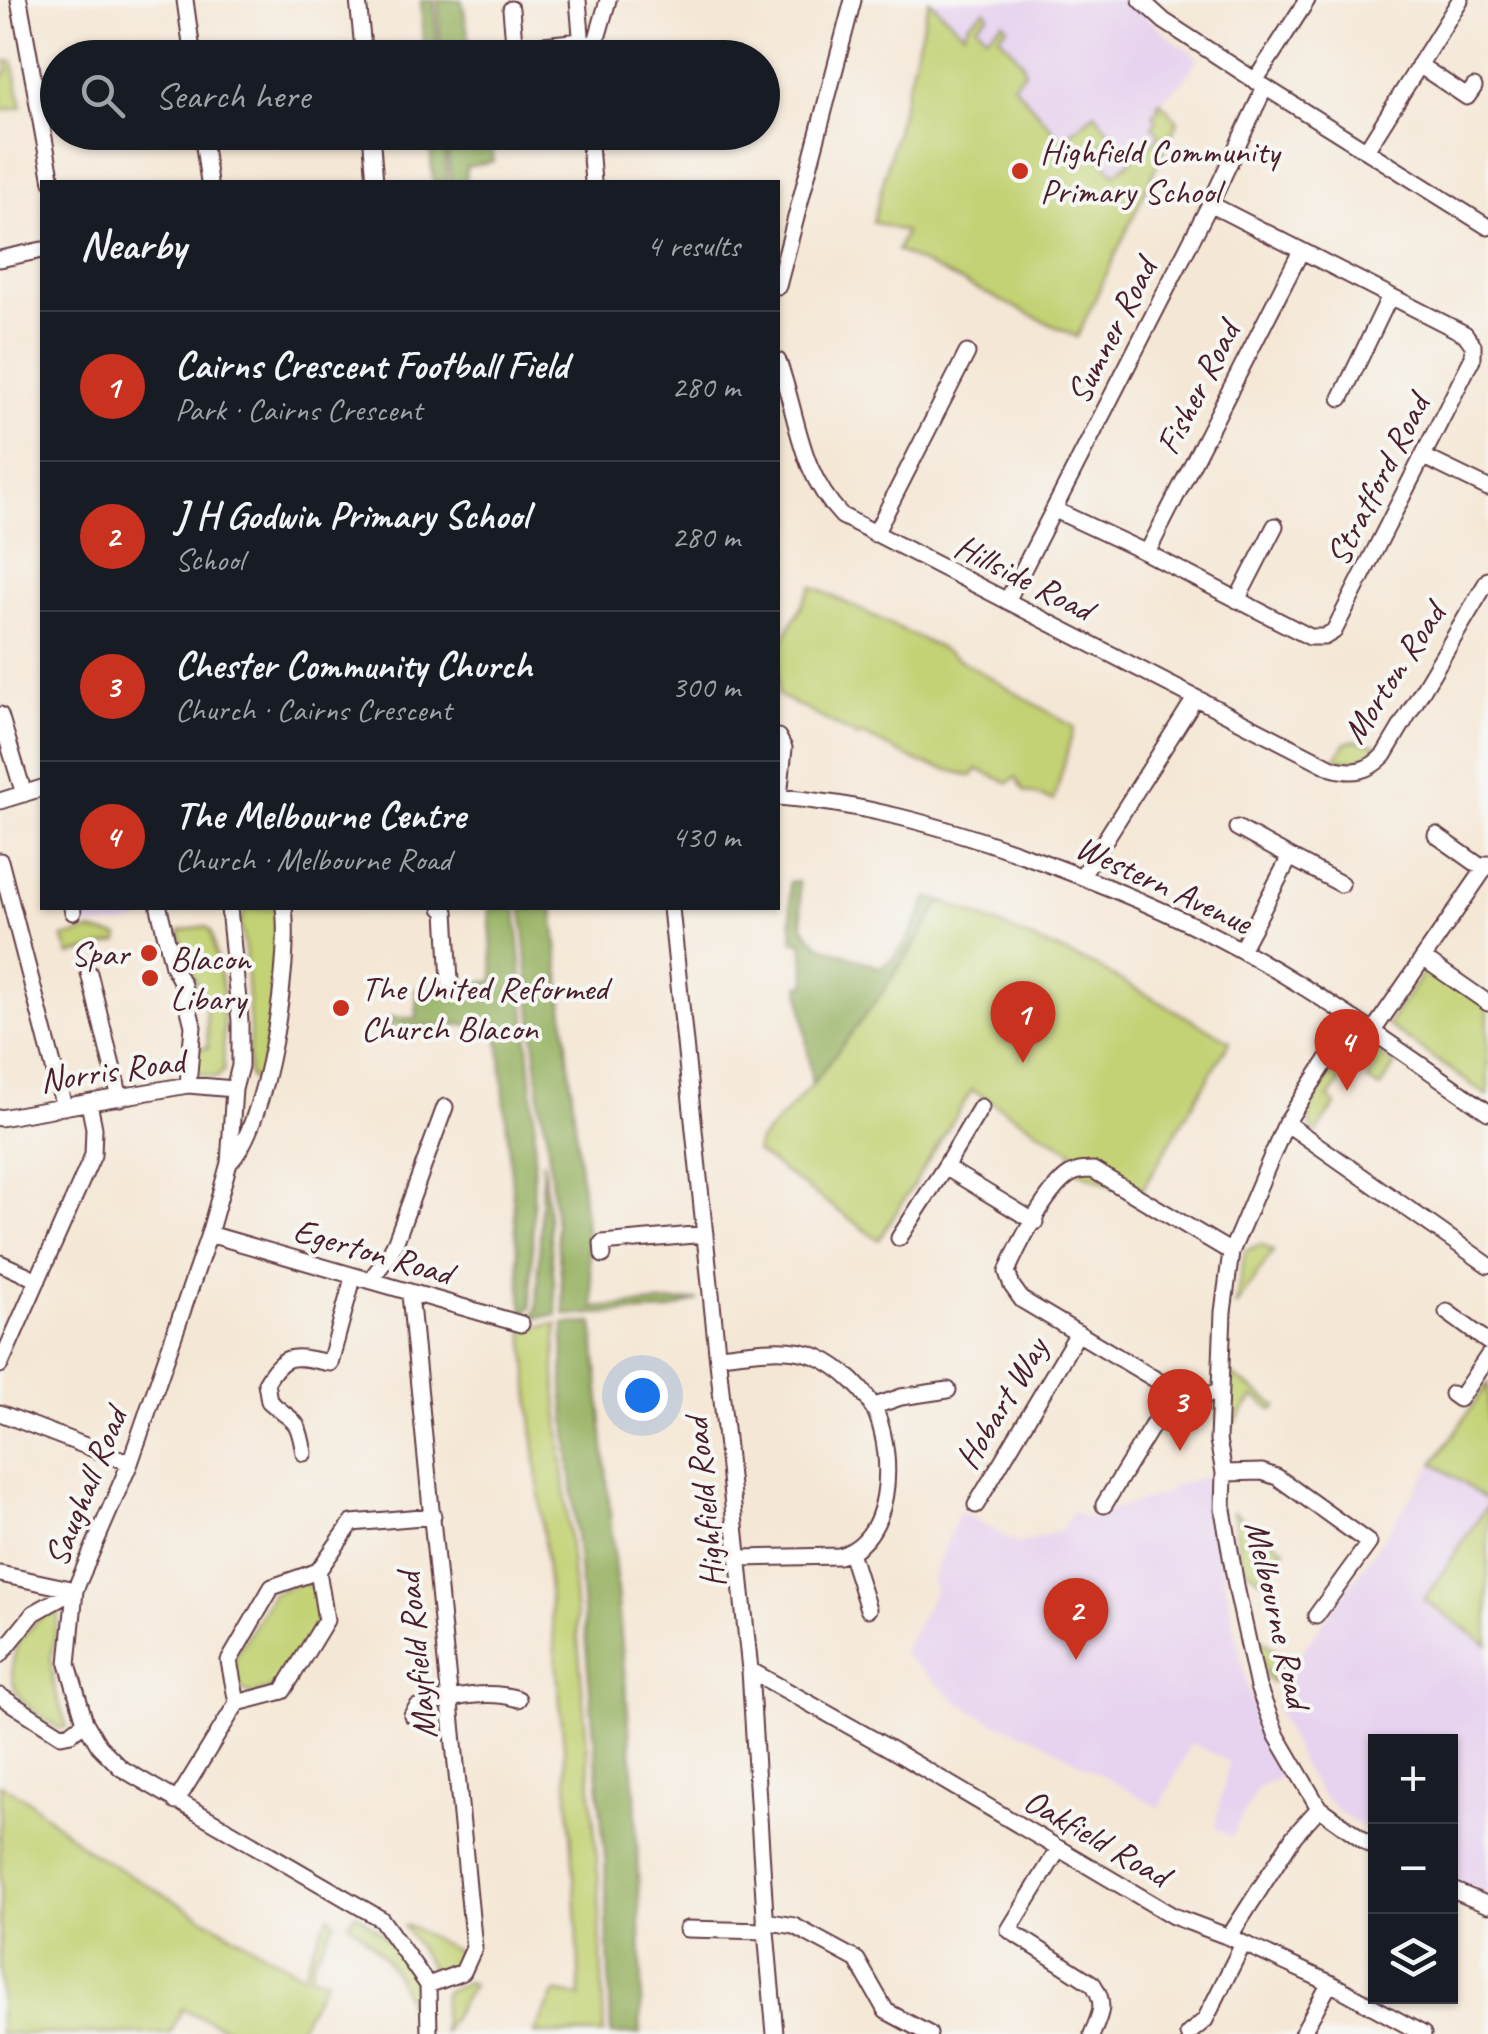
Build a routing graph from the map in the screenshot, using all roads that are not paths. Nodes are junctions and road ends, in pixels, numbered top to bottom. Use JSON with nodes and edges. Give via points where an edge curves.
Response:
{"nodes":[{"id":1,"x":19,"y":0,"type":"edge"},
{"id":2,"x":185,"y":0,"type":"edge"},
{"id":3,"x":358,"y":0,"type":"edge"},
{"id":4,"x":578,"y":0,"type":"edge"},
{"id":5,"x":608,"y":0,"type":"edge"},
{"id":6,"x":853,"y":0,"type":"edge"},
{"id":7,"x":1140,"y":0,"type":"edge"},
{"id":8,"x":1307,"y":0,"type":"edge"},
{"id":9,"x":1460,"y":0,"type":"edge"},
{"id":10,"x":511,"y":9,"type":"dead end"},
{"id":11,"x":191,"y":40,"type":"edge"},
{"id":12,"x":362,"y":40,"type":"edge"},
{"id":13,"x":513,"y":40,"type":"edge"},
{"id":14,"x":581,"y":40,"type":"edge"},
{"id":15,"x":597,"y":40,"type":"edge"},
{"id":16,"x":1420,"y":65,"type":"junction"},
{"id":17,"x":1260,"y":84,"type":"junction"},
{"id":18,"x":1474,"y":87,"type":"dead end"},
{"id":19,"x":40,"y":116,"type":"edge"},
{"id":20,"x":1367,"y":148,"type":"junction"},
{"id":21,"x":46,"y":150,"type":"edge"},
{"id":22,"x":205,"y":150,"type":"edge"},
{"id":23,"x":372,"y":150,"type":"edge"},
{"id":24,"x":590,"y":150,"type":"edge"},
{"id":25,"x":52,"y":180,"type":"edge"},
{"id":26,"x":209,"y":180,"type":"edge"},
{"id":27,"x":374,"y":180,"type":"edge"},
{"id":28,"x":592,"y":180,"type":"edge"},
{"id":29,"x":1210,"y":204,"type":"junction"},
{"id":30,"x":1488,"y":227,"type":"edge"},
{"id":31,"x":40,"y":250,"type":"edge"},
{"id":32,"x":1301,"y":252,"type":"junction"},
{"id":33,"x":0,"y":259,"type":"edge"},
{"id":34,"x":780,"y":278,"type":"edge"},
{"id":35,"x":1390,"y":296,"type":"junction"},
{"id":36,"x":968,"y":353,"type":"dead end"},
{"id":37,"x":780,"y":366,"type":"edge"},
{"id":38,"x":1340,"y":397,"type":"dead end"},
{"id":39,"x":1424,"y":456,"type":"junction"},
{"id":40,"x":1488,"y":488,"type":"edge"},
{"id":41,"x":1055,"y":510,"type":"junction"},
{"id":42,"x":1275,"y":526,"type":"dead end"},
{"id":43,"x":875,"y":534,"type":"junction"},
{"id":44,"x":1147,"y":552,"type":"junction"},
{"id":45,"x":1488,"y":580,"type":"edge"},
{"id":46,"x":1237,"y":600,"type":"junction"},
{"id":47,"x":1007,"y":601,"type":"junction"},
{"id":48,"x":1194,"y":700,"type":"junction"},
{"id":49,"x":0,"y":715,"type":"edge"},
{"id":50,"x":780,"y":741,"type":"edge"},
{"id":51,"x":1332,"y":768,"type":"joint"},
{"id":52,"x":780,"y":781,"type":"edge"},
{"id":53,"x":37,"y":793,"type":"edge"},
{"id":54,"x":780,"y":797,"type":"edge"},
{"id":55,"x":0,"y":801,"type":"edge"},
{"id":56,"x":1237,"y":828,"type":"dead end"},
{"id":57,"x":1436,"y":834,"type":"dead end"},
{"id":58,"x":1290,"y":857,"type":"junction"},
{"id":59,"x":0,"y":861,"type":"edge"},
{"id":60,"x":1486,"y":866,"type":"edge"},
{"id":61,"x":1082,"y":876,"type":"junction"},
{"id":62,"x":1341,"y":884,"type":"dead end"},
{"id":63,"x":159,"y":910,"type":"edge"},
{"id":64,"x":230,"y":910,"type":"edge"},
{"id":65,"x":284,"y":910,"type":"edge"},
{"id":66,"x":446,"y":910,"type":"edge"},
{"id":67,"x":671,"y":910,"type":"edge"},
{"id":68,"x":1240,"y":950,"type":"junction"},
{"id":69,"x":1423,"y":958,"type":"junction"},
{"id":70,"x":89,"y":972,"type":"dead end"},
{"id":71,"x":451,"y":982,"type":"dead end"},
{"id":72,"x":1488,"y":1003,"type":"edge"},
{"id":73,"x":1354,"y":1020,"type":"junction"},
{"id":74,"x":1372,"y":1030,"type":"junction"},
{"id":75,"x":188,"y":1086,"type":"junction"},
{"id":76,"x":234,"y":1089,"type":"junction"},
{"id":77,"x":120,"y":1098,"type":"junction"},
{"id":78,"x":88,"y":1103,"type":"junction"},
{"id":79,"x":64,"y":1107,"type":"junction"},
{"id":80,"x":445,"y":1107,"type":"dead end"},
{"id":81,"x":982,"y":1107,"type":"dead end"},
{"id":82,"x":1488,"y":1112,"type":"edge"},
{"id":83,"x":0,"y":1118,"type":"edge"},
{"id":84,"x":1286,"y":1122,"type":"junction"},
{"id":85,"x":229,"y":1163,"type":"junction"},
{"id":86,"x":945,"y":1167,"type":"junction"},
{"id":87,"x":1035,"y":1222,"type":"junction"},
{"id":88,"x":209,"y":1234,"type":"junction"},
{"id":89,"x":705,"y":1234,"type":"junction"},
{"id":90,"x":899,"y":1238,"type":"dead end"},
{"id":91,"x":1231,"y":1252,"type":"junction"},
{"id":92,"x":602,"y":1254,"type":"dead end"},
{"id":93,"x":0,"y":1263,"type":"edge"},
{"id":94,"x":1488,"y":1265,"type":"edge"},
{"id":95,"x":361,"y":1279,"type":"junction"},
{"id":96,"x":38,"y":1280,"type":"junction"},
{"id":97,"x":410,"y":1294,"type":"junction"},
{"id":98,"x":1447,"y":1312,"type":"dead end"},
{"id":99,"x":521,"y":1324,"type":"dead end"},
{"id":100,"x":1078,"y":1333,"type":"junction"},
{"id":101,"x":1488,"y":1342,"type":"edge"},
{"id":102,"x":719,"y":1355,"type":"junction"},
{"id":103,"x":1488,"y":1356,"type":"edge"},
{"id":104,"x":330,"y":1363,"type":"junction"},
{"id":105,"x":0,"y":1365,"type":"edge"},
{"id":106,"x":349,"y":1368,"type":"dead end"},
{"id":107,"x":1174,"y":1390,"type":"junction"},
{"id":108,"x":948,"y":1392,"type":"dead end"},
{"id":109,"x":1218,"y":1394,"type":"junction"},
{"id":110,"x":1452,"y":1394,"type":"dead end"},
{"id":111,"x":268,"y":1401,"type":"junction"},
{"id":112,"x":872,"y":1408,"type":"junction"},
{"id":113,"x":252,"y":1411,"type":"dead end"},
{"id":114,"x":0,"y":1413,"type":"edge"},
{"id":115,"x":303,"y":1454,"type":"dead end"},
{"id":116,"x":130,"y":1463,"type":"junction"},
{"id":117,"x":1224,"y":1473,"type":"junction"},
{"id":118,"x":976,"y":1505,"type":"dead end"},
{"id":119,"x":1104,"y":1505,"type":"dead end"},
{"id":120,"x":433,"y":1516,"type":"junction"},
{"id":121,"x":850,"y":1552,"type":"junction"},
{"id":122,"x":739,"y":1558,"type":"junction"},
{"id":123,"x":318,"y":1571,"type":"junction"},
{"id":124,"x":0,"y":1574,"type":"edge"},
{"id":125,"x":75,"y":1590,"type":"junction"},
{"id":126,"x":867,"y":1610,"type":"dead end"},
{"id":127,"x":1316,"y":1616,"type":"dead end"},
{"id":128,"x":0,"y":1655,"type":"edge"},
{"id":129,"x":750,"y":1670,"type":"junction"},
{"id":130,"x":0,"y":1696,"type":"edge"},
{"id":131,"x":451,"y":1701,"type":"junction"},
{"id":132,"x":517,"y":1701,"type":"dead end"},
{"id":133,"x":238,"y":1704,"type":"junction"},
{"id":134,"x":412,"y":1707,"type":"dead end"},
{"id":135,"x":85,"y":1722,"type":"junction"},
{"id":136,"x":176,"y":1802,"type":"junction"},
{"id":137,"x":1319,"y":1808,"type":"junction"},
{"id":138,"x":1368,"y":1843,"type":"edge"},
{"id":139,"x":1058,"y":1850,"type":"junction"},
{"id":140,"x":1458,"y":1892,"type":"edge"},
{"id":141,"x":1488,"y":1905,"type":"edge"},
{"id":142,"x":694,"y":1923,"type":"dead end"},
{"id":143,"x":765,"y":1926,"type":"junction"},
{"id":144,"x":1236,"y":1940,"type":"junction"},
{"id":145,"x":1330,"y":1984,"type":"junction"},
{"id":146,"x":428,"y":1985,"type":"junction"},
{"id":147,"x":429,"y":2034,"type":"edge"},
{"id":148,"x":775,"y":2034,"type":"edge"},
{"id":149,"x":929,"y":2034,"type":"edge"},
{"id":150,"x":1092,"y":2034,"type":"edge"},
{"id":151,"x":1188,"y":2034,"type":"edge"},
{"id":152,"x":1302,"y":2034,"type":"edge"},
{"id":153,"x":1423,"y":2034,"type":"edge"}],
"edges":[{"from":1,"to":19,"type":"street"},
{"from":2,"to":11,"type":"street"},
{"from":3,"to":12,"type":"street"},
{"from":4,"to":14,"type":"street"},
{"from":5,"to":15,"type":"street"},
{"from":6,"to":34,"type":"street"},
{"from":7,"to":17,"type":"street"},
{"from":8,"to":17,"type":"street","name":"Sumner Road"},
{"from":9,"to":16,"type":"street"},
{"from":10,"to":13,"type":"street"},
{"from":16,"to":18,"type":"street","via":[[1467,96]]},
{"from":16,"to":20,"type":"street"},
{"from":17,"to":20,"type":"street"},
{"from":17,"to":29,"type":"street","name":"Sumner Road"},
{"from":20,"to":30,"type":"street"},
{"from":21,"to":25,"type":"street"},
{"from":22,"to":26,"type":"street"},
{"from":23,"to":27,"type":"street"},
{"from":24,"to":28,"type":"street"},
{"from":29,"to":32,"type":"street","name":"Stratford Road"},
{"from":29,"to":41,"type":"street","name":"Sumner Road"},
{"from":31,"to":33,"type":"street"},
{"from":32,"to":35,"type":"street","name":"Stratford Road"},
{"from":32,"to":44,"type":"street","name":"Fisher Road"},
{"from":35,"to":38,"type":"street"},
{"from":35,"to":39,"type":"street","name":"Stratford Road","via":[[1474,345]]},
{"from":36,"to":43,"type":"street"},
{"from":37,"to":43,"type":"street","name":"Hillside Road","via":[[821,494],[842,516]]},
{"from":39,"to":40,"type":"street"},
{"from":39,"to":46,"type":"street","name":"Stratford Road","via":[[1334,631],[1310,637]]},
{"from":41,"to":44,"type":"street","name":"Stratford Road"},
{"from":41,"to":47,"type":"street","name":"Sumner Road"},
{"from":42,"to":46,"type":"street"},
{"from":43,"to":47,"type":"street","name":"Hillside Road"},
{"from":44,"to":46,"type":"street","name":"Stratford Road"},
{"from":45,"to":51,"type":"street","name":"Morton Road","via":[[1384,756],[1362,770]]},
{"from":47,"to":48,"type":"street","name":"Hillside Road"},
{"from":48,"to":51,"type":"street","name":"Hillside Road"},
{"from":48,"to":61,"type":"street"},
{"from":49,"to":53,"type":"street","via":[[4,736]]},
{"from":50,"to":52,"type":"street"},
{"from":53,"to":55,"type":"street"},
{"from":54,"to":61,"type":"street","name":"Western Avenue","via":[[943,827]]},
{"from":56,"to":58,"type":"street"},
{"from":57,"to":60,"type":"street"},
{"from":58,"to":62,"type":"street"},
{"from":58,"to":68,"type":"street"},
{"from":59,"to":79,"type":"street"},
{"from":60,"to":69,"type":"street"},
{"from":61,"to":68,"type":"street","name":"Western Avenue"},
{"from":63,"to":75,"type":"street","via":[[193,1026]]},
{"from":64,"to":76,"type":"street","name":"Saughall Road","via":[[240,1021]]},
{"from":65,"to":85,"type":"street","via":[[284,980],[262,1091],[242,1150]]},
{"from":66,"to":71,"type":"street"},
{"from":67,"to":89,"type":"street","name":"Highfield Road"},
{"from":68,"to":73,"type":"street","name":"Western Avenue"},
{"from":69,"to":72,"type":"street"},
{"from":69,"to":74,"type":"street"},
{"from":70,"to":77,"type":"street"},
{"from":73,"to":74,"type":"street","name":"Western Avenue"},
{"from":73,"to":84,"type":"street","name":"Melbourne Road"},
{"from":74,"to":82,"type":"street","name":"Western Avenue"},
{"from":75,"to":76,"type":"street","name":"Norris Road"},
{"from":75,"to":77,"type":"street","name":"Norris Road"},
{"from":76,"to":85,"type":"street","name":"Saughall Road"},
{"from":77,"to":78,"type":"street","name":"Norris Road"},
{"from":78,"to":79,"type":"street","name":"Norris Road"},
{"from":78,"to":96,"type":"street","via":[[94,1155]]},
{"from":79,"to":83,"type":"street","name":"Norris Road"},
{"from":80,"to":95,"type":"street","via":[[396,1242]]},
{"from":81,"to":86,"type":"street"},
{"from":84,"to":91,"type":"street","name":"Melbourne Road"},
{"from":84,"to":94,"type":"street"},
{"from":85,"to":88,"type":"street","name":"Saughall Road"},
{"from":86,"to":87,"type":"street"},
{"from":86,"to":90,"type":"street"},
{"from":87,"to":91,"type":"street","via":[[1064,1178],[1093,1170]]},
{"from":87,"to":100,"type":"street","via":[[1008,1272],[1012,1286],[1022,1300]]},
{"from":88,"to":95,"type":"street","name":"Egerton Road"},
{"from":88,"to":116,"type":"street","name":"Saughall Road"},
{"from":89,"to":92,"type":"street","via":[[602,1243]]},
{"from":89,"to":102,"type":"street","name":"Highfield Road"},
{"from":91,"to":109,"type":"street","name":"Melbourne Road"},
{"from":93,"to":96,"type":"street"},
{"from":95,"to":97,"type":"street","name":"Egerton Road"},
{"from":95,"to":104,"type":"street"},
{"from":96,"to":105,"type":"street"},
{"from":97,"to":99,"type":"street","name":"Egerton Road"},
{"from":97,"to":120,"type":"street","name":"Mayfield Road"},
{"from":98,"to":101,"type":"street"},
{"from":100,"to":107,"type":"street"},
{"from":100,"to":118,"type":"street","name":"Hobart Way"},
{"from":102,"to":112,"type":"street","via":[[815,1356],[835,1366]]},
{"from":102,"to":122,"type":"street","name":"Highfield Road"},
{"from":103,"to":110,"type":"street","via":[[1459,1399]]},
{"from":104,"to":106,"type":"street"},
{"from":104,"to":111,"type":"street","via":[[282,1360],[266,1383]]},
{"from":107,"to":109,"type":"street"},
{"from":107,"to":119,"type":"street"},
{"from":108,"to":112,"type":"street","via":[[901,1396]]},
{"from":109,"to":117,"type":"street","name":"Melbourne Road"},
{"from":111,"to":113,"type":"street"},
{"from":111,"to":115,"type":"street","via":[[292,1417]]},
{"from":112,"to":121,"type":"street","via":[[886,1460],[884,1495],[871,1530]]},
{"from":114,"to":116,"type":"street"},
{"from":116,"to":125,"type":"street","name":"Saughall Road"},
{"from":117,"to":127,"type":"street","name":"Melbourne Road","via":[[1278,1478],[1369,1543]]},
{"from":117,"to":137,"type":"street","name":"Melbourne Road","via":[[1223,1510],[1258,1687],[1277,1736]]},
{"from":120,"to":123,"type":"street","via":[[352,1523]]},
{"from":120,"to":131,"type":"street","name":"Mayfield Road"},
{"from":121,"to":122,"type":"street"},
{"from":121,"to":126,"type":"street"},
{"from":122,"to":129,"type":"street","name":"Highfield Road"},
{"from":123,"to":133,"type":"street","via":[[272,1587],[229,1661]]},
{"from":123,"to":133,"type":"street","via":[[326,1620],[283,1691]]},
{"from":124,"to":125,"type":"street"},
{"from":125,"to":128,"type":"street","via":[[34,1613]]},
{"from":125,"to":135,"type":"street","name":"Saughall Road","via":[[68,1664]]},
{"from":129,"to":139,"type":"street","name":"Oakfield Road"},
{"from":129,"to":143,"type":"street","name":"Highfield Road"},
{"from":130,"to":135,"type":"street","via":[[61,1735]]},
{"from":131,"to":132,"type":"street","via":[[500,1693]]},
{"from":131,"to":134,"type":"street"},
{"from":131,"to":146,"type":"street","name":"Mayfield Road","via":[[474,1948],[463,1972]]},
{"from":133,"to":136,"type":"street"},
{"from":135,"to":136,"type":"street","name":"Saughall Road","via":[[121,1768]]},
{"from":136,"to":146,"type":"street","name":"Saughall Road","via":[[381,1919]]},
{"from":137,"to":138,"type":"street","name":"Melbourne Road"},
{"from":137,"to":144,"type":"street","via":[[1294,1836]]},
{"from":139,"to":144,"type":"street","name":"Oakfield Road","via":[[1173,1916]]},
{"from":139,"to":150,"type":"street","via":[[1009,1930],[1093,1984],[1103,2010]]},
{"from":140,"to":141,"type":"street"},
{"from":142,"to":143,"type":"street"},
{"from":143,"to":148,"type":"street","name":"Highfield Road"},
{"from":143,"to":149,"type":"street","via":[[794,1926],[857,1960],[886,2010]]},
{"from":144,"to":145,"type":"street","name":"Oakfield Road"},
{"from":144,"to":151,"type":"street","via":[[1205,2020]]},
{"from":145,"to":152,"type":"street"},
{"from":145,"to":153,"type":"street","name":"Oakfield Road"},
{"from":146,"to":147,"type":"street"}]}
